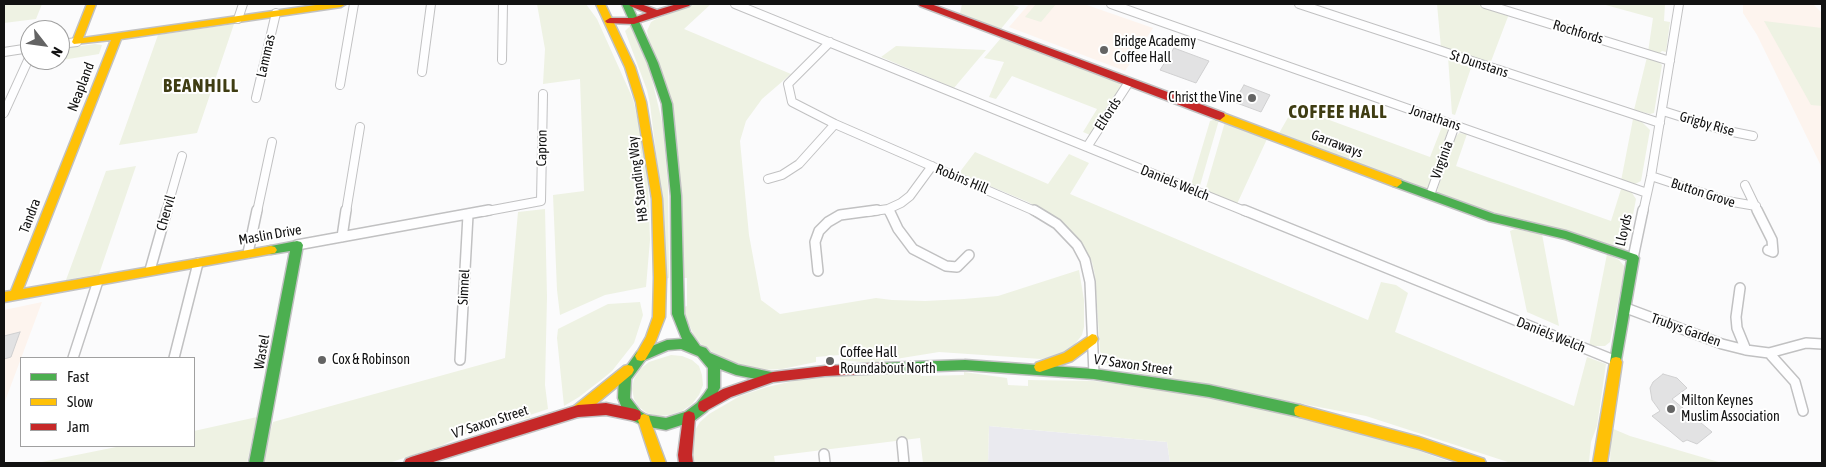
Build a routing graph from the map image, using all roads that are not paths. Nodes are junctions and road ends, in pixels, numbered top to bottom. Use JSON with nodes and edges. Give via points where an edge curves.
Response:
{"nodes":[{"id":1,"x":91,"y":4,"type":"edge"},
{"id":2,"x":243,"y":4,"type":"edge"},
{"id":3,"x":341,"y":4,"type":"edge"},
{"id":4,"x":354,"y":4,"type":"edge"},
{"id":5,"x":431,"y":4,"type":"edge"},
{"id":6,"x":503,"y":4,"type":"edge"},
{"id":7,"x":595,"y":4,"type":"edge"},
{"id":8,"x":629,"y":4,"type":"edge"},
{"id":9,"x":686,"y":4,"type":"edge"},
{"id":10,"x":736,"y":4,"type":"edge"},
{"id":11,"x":923,"y":4,"type":"edge"},
{"id":12,"x":1111,"y":4,"type":"edge"},
{"id":13,"x":1299,"y":4,"type":"edge"},
{"id":14,"x":1485,"y":4,"type":"edge"},
{"id":15,"x":1679,"y":4,"type":"edge"},
{"id":16,"x":605,"y":12,"type":"edge"},
{"id":17,"x":276,"y":13,"type":"junction"},
{"id":18,"x":657,"y":14,"type":"junction"},
{"id":19,"x":238,"y":19,"type":"junction"},
{"id":20,"x":630,"y":21,"type":"junction"},
{"id":21,"x":117,"y":36,"type":"junction"},
{"id":22,"x":77,"y":42,"type":"junction"},
{"id":23,"x":830,"y":42,"type":"junction"},
{"id":24,"x":70,"y":43,"type":"edge"},
{"id":25,"x":621,"y":44,"type":"junction"},
{"id":26,"x":20,"y":50,"type":"edge"},
{"id":27,"x":4,"y":52,"type":"edge"},
{"id":28,"x":502,"y":60,"type":"dead end"},
{"id":29,"x":1670,"y":61,"type":"junction"},
{"id":30,"x":24,"y":70,"type":"edge"},
{"id":31,"x":422,"y":72,"type":"dead end"},
{"id":32,"x":1129,"y":82,"type":"junction"},
{"id":33,"x":340,"y":85,"type":"dead end"},
{"id":34,"x":543,"y":94,"type":"dead end"},
{"id":35,"x":256,"y":98,"type":"dead end"},
{"id":36,"x":1663,"y":111,"type":"junction"},
{"id":37,"x":4,"y":114,"type":"edge"},
{"id":38,"x":835,"y":124,"type":"junction"},
{"id":39,"x":1660,"y":124,"type":"junction"},
{"id":40,"x":1455,"y":125,"type":"junction"},
{"id":41,"x":360,"y":127,"type":"dead end"},
{"id":42,"x":1753,"y":136,"type":"dead end"},
{"id":43,"x":272,"y":142,"type":"dead end"},
{"id":44,"x":1087,"y":147,"type":"junction"},
{"id":45,"x":72,"y":148,"type":"joint"},
{"id":46,"x":182,"y":156,"type":"dead end"},
{"id":47,"x":932,"y":166,"type":"junction"},
{"id":48,"x":1651,"y":176,"type":"junction"},
{"id":49,"x":768,"y":179,"type":"dead end"},
{"id":50,"x":1745,"y":185,"type":"dead end"},
{"id":51,"x":1647,"y":193,"type":"junction"},
{"id":52,"x":1430,"y":195,"type":"junction"},
{"id":53,"x":541,"y":201,"type":"joint"},
{"id":54,"x":1756,"y":206,"type":"junction"},
{"id":55,"x":888,"y":209,"type":"junction"},
{"id":56,"x":468,"y":215,"type":"junction"},
{"id":57,"x":342,"y":237,"type":"junction"},
{"id":58,"x":297,"y":245,"type":"junction"},
{"id":59,"x":1768,"y":250,"type":"dead end"},
{"id":60,"x":248,"y":253,"type":"junction"},
{"id":61,"x":969,"y":255,"type":"dead end"},
{"id":62,"x":1633,"y":258,"type":"junction"},
{"id":63,"x":198,"y":263,"type":"junction"},
{"id":64,"x":150,"y":270,"type":"junction"},
{"id":65,"x":818,"y":272,"type":"dead end"},
{"id":66,"x":98,"y":280,"type":"junction"},
{"id":67,"x":1740,"y":288,"type":"dead end"},
{"id":68,"x":10,"y":296,"type":"edge"},
{"id":69,"x":1626,"y":308,"type":"junction"},
{"id":70,"x":1092,"y":339,"type":"junction"},
{"id":71,"x":1822,"y":344,"type":"edge"},
{"id":72,"x":694,"y":347,"type":"junction"},
{"id":73,"x":1746,"y":350,"type":"junction"},
{"id":74,"x":1769,"y":353,"type":"junction"},
{"id":75,"x":641,"y":356,"type":"junction"},
{"id":76,"x":73,"y":357,"type":"edge"},
{"id":77,"x":174,"y":357,"type":"edge"},
{"id":78,"x":709,"y":358,"type":"junction"},
{"id":79,"x":460,"y":360,"type":"dead end"},
{"id":80,"x":1616,"y":361,"type":"junction"},
{"id":81,"x":631,"y":368,"type":"junction"},
{"id":82,"x":1032,"y":369,"type":"junction"},
{"id":83,"x":1094,"y":374,"type":"junction"},
{"id":84,"x":773,"y":378,"type":"junction"},
{"id":85,"x":702,"y":407,"type":"junction"},
{"id":86,"x":1803,"y":411,"type":"dead end"},
{"id":87,"x":576,"y":412,"type":"junction"},
{"id":88,"x":639,"y":417,"type":"junction"},
{"id":89,"x":689,"y":417,"type":"junction"},
{"id":90,"x":902,"y":442,"type":"dead end"},
{"id":91,"x":256,"y":463,"type":"edge"},
{"id":92,"x":411,"y":463,"type":"edge"},
{"id":93,"x":659,"y":463,"type":"edge"},
{"id":94,"x":686,"y":463,"type":"edge"},
{"id":95,"x":904,"y":463,"type":"edge"},
{"id":96,"x":1479,"y":463,"type":"edge"},
{"id":97,"x":1600,"y":463,"type":"edge"}],
"edges":[{"from":1,"to":22,"type":"main road"},
{"from":2,"to":19,"type":"street"},
{"from":3,"to":17,"type":"main road"},
{"from":4,"to":33,"type":"street"},
{"from":5,"to":31,"type":"street"},
{"from":6,"to":28,"type":"street"},
{"from":7,"to":16,"type":"main road"},
{"from":8,"to":18,"type":"main road"},
{"from":8,"to":20,"type":"main road"},
{"from":9,"to":18,"type":"main road"},
{"from":10,"to":23,"type":"street","name":"Daniels Welch"},
{"from":11,"to":32,"type":"main road","name":"Garraways"},
{"from":12,"to":40,"type":"street","name":"Jonathans"},
{"from":13,"to":39,"type":"street","name":"St Dunstans"},
{"from":14,"to":29,"type":"street","name":"Rochfords"},
{"from":15,"to":29,"type":"street","name":"Lloyds"},
{"from":16,"to":20,"type":"main road"},
{"from":16,"to":25,"type":"main road","name":"H8 Standing Way"},
{"from":17,"to":19,"type":"main road"},
{"from":17,"to":35,"type":"street","name":"Lammas"},
{"from":18,"to":20,"type":"main road"},
{"from":19,"to":21,"type":"main road"},
{"from":20,"to":25,"type":"main road"},
{"from":20,"to":72,"type":"main road","via":[[654,63],[667,104],[676,196],[678,314]]},
{"from":21,"to":22,"type":"main road"},
{"from":21,"to":45,"type":"main road","name":"Neapland"},
{"from":22,"to":24,"type":"street"},
{"from":23,"to":38,"type":"street","name":"Robins Hill","via":[[788,84],[792,102]]},
{"from":23,"to":44,"type":"street","name":"Daniels Welch"},
{"from":25,"to":75,"type":"main road","name":"H8 Standing Way","via":[[641,102],[657,199],[659,311],[651,339]]},
{"from":26,"to":27,"type":"street"},
{"from":29,"to":36,"type":"street","name":"Lloyds"},
{"from":30,"to":37,"type":"street"},
{"from":32,"to":44,"type":"street","name":"Elfords"},
{"from":32,"to":52,"type":"main road","name":"Garraways"},
{"from":34,"to":53,"type":"street","name":"Capron"},
{"from":36,"to":39,"type":"street","name":"Lloyds"},
{"from":36,"to":42,"type":"street","name":"Grigby Rise"},
{"from":38,"to":47,"type":"street","name":"Robins Hill"},
{"from":38,"to":49,"type":"street","via":[[785,179]]},
{"from":39,"to":48,"type":"street","name":"Lloyds"},
{"from":40,"to":51,"type":"street","name":"Jonathans"},
{"from":40,"to":52,"type":"street","name":"Virginia"},
{"from":41,"to":57,"type":"street"},
{"from":43,"to":60,"type":"street"},
{"from":44,"to":80,"type":"street","name":"Daniels Welch"},
{"from":45,"to":68,"type":"main road","name":"Tandra"},
{"from":46,"to":64,"type":"street","name":"Chervil"},
{"from":47,"to":55,"type":"street","via":[[910,196]]},
{"from":47,"to":70,"type":"street","name":"Robins Hill","via":[[1038,212],[1067,234],[1085,260],[1090,282]]},
{"from":48,"to":51,"type":"street","name":"Lloyds"},
{"from":48,"to":54,"type":"street","name":"Button Grove","via":[[1727,201]]},
{"from":50,"to":54,"type":"street","name":"Button Grove"},
{"from":51,"to":62,"type":"street","name":"Lloyds"},
{"from":52,"to":62,"type":"main road","name":"Garraways","via":[[1493,218],[1566,235]]},
{"from":53,"to":56,"type":"street","name":"Maslin Drive"},
{"from":54,"to":59,"type":"street","name":"Button Grove","via":[[1772,240],[1773,252]]},
{"from":55,"to":61,"type":"street","via":[[913,249],[946,266],[957,267]]},
{"from":55,"to":65,"type":"street","via":[[840,215],[828,222],[819,231],[816,242]]},
{"from":56,"to":57,"type":"street","name":"Maslin Drive"},
{"from":56,"to":79,"type":"street","name":"Simnel"},
{"from":57,"to":58,"type":"street","name":"Maslin Drive"},
{"from":58,"to":60,"type":"main road","name":"Maslin Drive"},
{"from":58,"to":91,"type":"main road","name":"Wastel"},
{"from":60,"to":63,"type":"main road","name":"Maslin Drive"},
{"from":62,"to":69,"type":"main road","name":"Lloyds"},
{"from":63,"to":64,"type":"main road","name":"Maslin Drive"},
{"from":63,"to":77,"type":"street"},
{"from":64,"to":66,"type":"main road","name":"Maslin Drive"},
{"from":66,"to":68,"type":"main road","name":"Maslin Drive"},
{"from":66,"to":76,"type":"street"},
{"from":67,"to":73,"type":"street","name":"Trubys Garden","via":[[1737,328]]},
{"from":69,"to":73,"type":"street","name":"Trubys Garden"},
{"from":69,"to":80,"type":"main road","name":"Lloyds"},
{"from":70,"to":82,"type":"main road","via":[[1068,357]]},
{"from":70,"to":83,"type":"street","name":"Robins Hill"},
{"from":71,"to":74,"type":"street","name":"Trubys Garden","via":[[1806,343]]},
{"from":72,"to":75,"type":"main road","via":[[667,345]]},
{"from":72,"to":78,"type":"main road"},
{"from":73,"to":74,"type":"street","name":"Trubys Garden"},
{"from":74,"to":86,"type":"street","via":[[1795,382]]},
{"from":75,"to":81,"type":"main road"},
{"from":78,"to":84,"type":"main road","name":"V7 Saxon Street","via":[[736,370]]},
{"from":78,"to":85,"type":"main road","via":[[714,367],[714,388]]},
{"from":80,"to":97,"type":"main road","name":"Lloyds"},
{"from":81,"to":87,"type":"main road","name":"V7 Saxon Street"},
{"from":81,"to":88,"type":"main road","via":[[623,388],[624,398]]},
{"from":82,"to":83,"type":"main road","name":"V7 Saxon Street"},
{"from":82,"to":84,"type":"main road","name":"V7 Saxon Street","via":[[920,366],[825,371]]},
{"from":83,"to":96,"type":"main road","name":"V7 Saxon Street","via":[[1209,391],[1294,409]]},
{"from":84,"to":85,"type":"main road","name":"V7 Saxon Street","via":[[727,393]]},
{"from":85,"to":89,"type":"main road"},
{"from":87,"to":88,"type":"main road","name":"V7 Saxon Street","via":[[606,409]]},
{"from":87,"to":92,"type":"main road","name":"V7 Saxon Street"},
{"from":88,"to":89,"type":"main road","via":[[666,424]]},
{"from":88,"to":93,"type":"main road"},
{"from":89,"to":94,"type":"main road"},
{"from":90,"to":95,"type":"street"}]}
